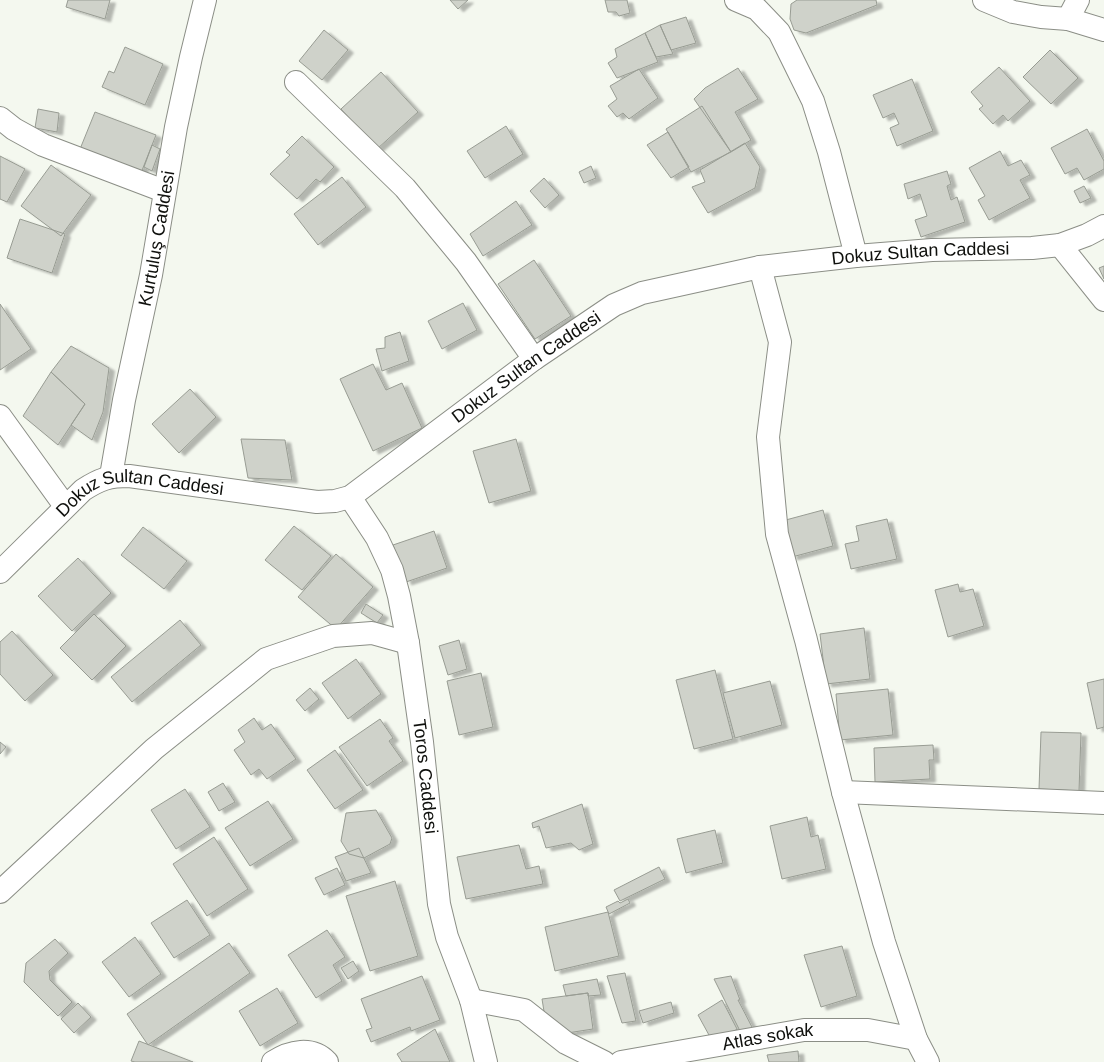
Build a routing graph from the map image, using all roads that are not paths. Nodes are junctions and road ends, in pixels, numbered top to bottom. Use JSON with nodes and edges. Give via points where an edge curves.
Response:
{"nodes":[{"id":1,"x":205,"y":0,"type":"edge"},
{"id":2,"x":736,"y":0,"type":"edge"},
{"id":3,"x":984,"y":0,"type":"edge"},
{"id":4,"x":760,"y":4,"type":"edge"},
{"id":5,"x":1073,"y":9,"type":"edge"},
{"id":6,"x":1104,"y":30,"type":"edge"},
{"id":7,"x":296,"y":82,"type":"dead end"},
{"id":8,"x":0,"y":118,"type":"edge"},
{"id":9,"x":164,"y":191,"type":"junction"},
{"id":10,"x":1104,"y":226,"type":"edge"},
{"id":11,"x":1060,"y":245,"type":"junction"},
{"id":12,"x":856,"y":256,"type":"junction"},
{"id":13,"x":760,"y":267,"type":"junction"},
{"id":14,"x":1104,"y":300,"type":"edge"},
{"id":15,"x":534,"y":359,"type":"junction"},
{"id":16,"x":0,"y":416,"type":"edge"},
{"id":17,"x":111,"y":476,"type":"junction"},
{"id":18,"x":350,"y":497,"type":"junction"},
{"id":19,"x":65,"y":506,"type":"junction"},
{"id":20,"x":0,"y":572,"type":"edge"},
{"id":21,"x":408,"y":643,"type":"junction"},
{"id":22,"x":843,"y":792,"type":"junction"},
{"id":23,"x":1104,"y":803,"type":"edge"},
{"id":24,"x":0,"y":892,"type":"edge"},
{"id":25,"x":471,"y":1000,"type":"junction"},
{"id":26,"x":916,"y":1039,"type":"junction"},
{"id":27,"x":272,"y":1062,"type":"edge"},
{"id":28,"x":327,"y":1062,"type":"edge"},
{"id":29,"x":486,"y":1062,"type":"edge"},
{"id":30,"x":604,"y":1062,"type":"edge"},
{"id":31,"x":621,"y":1062,"type":"edge"},
{"id":32,"x":928,"y":1062,"type":"edge"}],
"edges":[{"from":1,"to":9,"type":"street","name":"Kurtuluş Caddesi"},
{"from":2,"to":4,"type":"street"},
{"from":3,"to":5,"type":"street","via":[[1013,12],[1041,17]]},
{"from":4,"to":12,"type":"street","via":[[779,32],[812,101]]},
{"from":5,"to":6,"type":"street"},
{"from":7,"to":15,"type":"street","via":[[405,188],[466,262]]},
{"from":8,"to":9,"type":"street","via":[[43,145]]},
{"from":9,"to":17,"type":"street","name":"Kurtuluş Caddesi","via":[[151,275]]},
{"from":10,"to":11,"type":"street","name":"Dokuz Sultan Caddesi"},
{"from":11,"to":12,"type":"street","name":"Dokuz Sultan Caddesi"},
{"from":11,"to":14,"type":"street"},
{"from":12,"to":13,"type":"street","name":"Dokuz Sultan Caddesi"},
{"from":13,"to":15,"type":"street","name":"Dokuz Sultan Caddesi","via":[[642,293],[614,305]]},
{"from":13,"to":22,"type":"street","via":[[780,342],[768,438],[777,534]]},
{"from":15,"to":18,"type":"street","name":"Dokuz Sultan Caddesi"},
{"from":16,"to":19,"type":"street"},
{"from":17,"to":18,"type":"street","name":"Dokuz Sultan Caddesi","via":[[317,502]]},
{"from":17,"to":19,"type":"street","name":"Dokuz Sultan Caddesi","via":[[96,481]]},
{"from":18,"to":21,"type":"street","name":"Toros Caddesi","via":[[377,538],[392,570]]},
{"from":19,"to":20,"type":"street","name":"Dokuz Sultan Caddesi"},
{"from":21,"to":24,"type":"street","via":[[372,633],[333,636],[266,659],[154,749]]},
{"from":21,"to":25,"type":"street","name":"Toros Caddesi","via":[[439,904],[447,936]]},
{"from":22,"to":23,"type":"street"},
{"from":22,"to":26,"type":"street","via":[[884,942]]},
{"from":25,"to":29,"type":"street","name":"Toros Caddesi"},
{"from":25,"to":30,"type":"street","via":[[524,1010],[566,1042]]},
{"from":26,"to":31,"type":"street","name":"Atlas sokak","via":[[868,1030],[804,1030]]},
{"from":26,"to":32,"type":"street"},
{"from":27,"to":28,"type":"street","via":[[285,1054],[303,1052],[320,1055]]}]}
